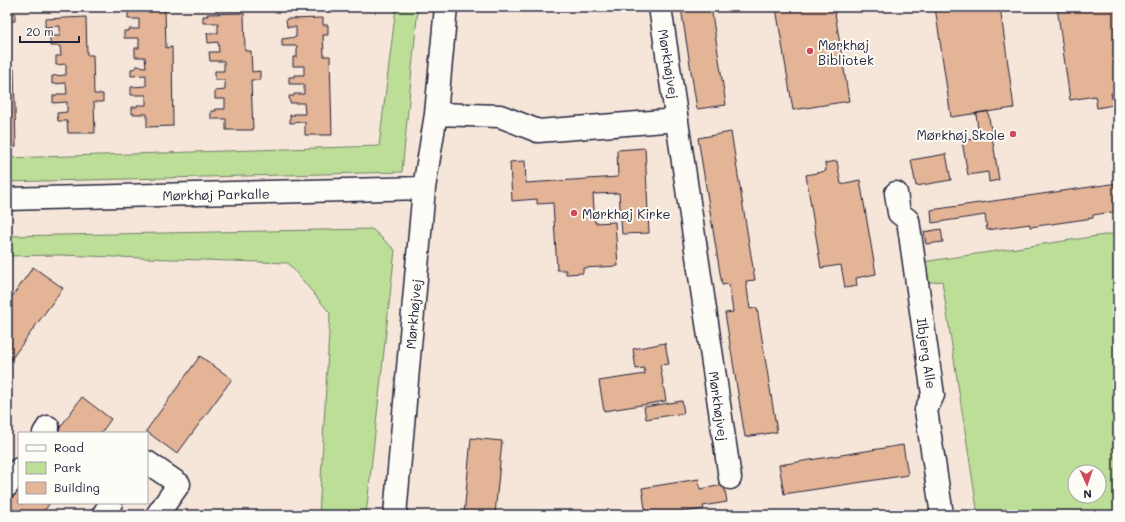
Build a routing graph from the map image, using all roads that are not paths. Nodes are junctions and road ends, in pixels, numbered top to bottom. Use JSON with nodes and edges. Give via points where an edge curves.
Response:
{"nodes":[{"id":1,"x":446,"y":7,"type":"edge"},
{"id":2,"x":660,"y":7,"type":"edge"},
{"id":3,"x":436,"y":114,"type":"junction"},
{"id":4,"x":677,"y":120,"type":"junction"},
{"id":5,"x":424,"y":188,"type":"junction"},
{"id":6,"x":896,"y":193,"type":"dead end"},
{"id":7,"x":7,"y":199,"type":"edge"},
{"id":8,"x":148,"y":463,"type":"edge"},
{"id":9,"x":18,"y":470,"type":"edge"},
{"id":10,"x":730,"y":478,"type":"dead end"},
{"id":11,"x":7,"y":486,"type":"edge"},
{"id":12,"x":110,"y":504,"type":"edge"},
{"id":13,"x":103,"y":515,"type":"edge"},
{"id":14,"x":156,"y":515,"type":"edge"},
{"id":15,"x":395,"y":515,"type":"edge"},
{"id":16,"x":942,"y":515,"type":"edge"}],
"edges":[{"from":1,"to":3,"type":"street","name":"Mørkhøjvej"},
{"from":2,"to":4,"type":"street","name":"Mørkhøjvej"},
{"from":3,"to":4,"type":"street","via":[[500,116],[538,131]]},
{"from":3,"to":5,"type":"street","name":"Mørkhøjvej"},
{"from":4,"to":10,"type":"street","name":"Mørkhøjvej"},
{"from":5,"to":7,"type":"street","name":"Mørkhøj Parkalle"},
{"from":5,"to":15,"type":"street","name":"Mørkhøjvej"},
{"from":6,"to":16,"type":"street","name":"Ilbjerg Alle","via":[[899,213],[908,220],[934,395],[926,410]]},
{"from":8,"to":14,"type":"street","via":[[179,484]]},
{"from":9,"to":11,"type":"street"},
{"from":12,"to":13,"type":"street"}]}
